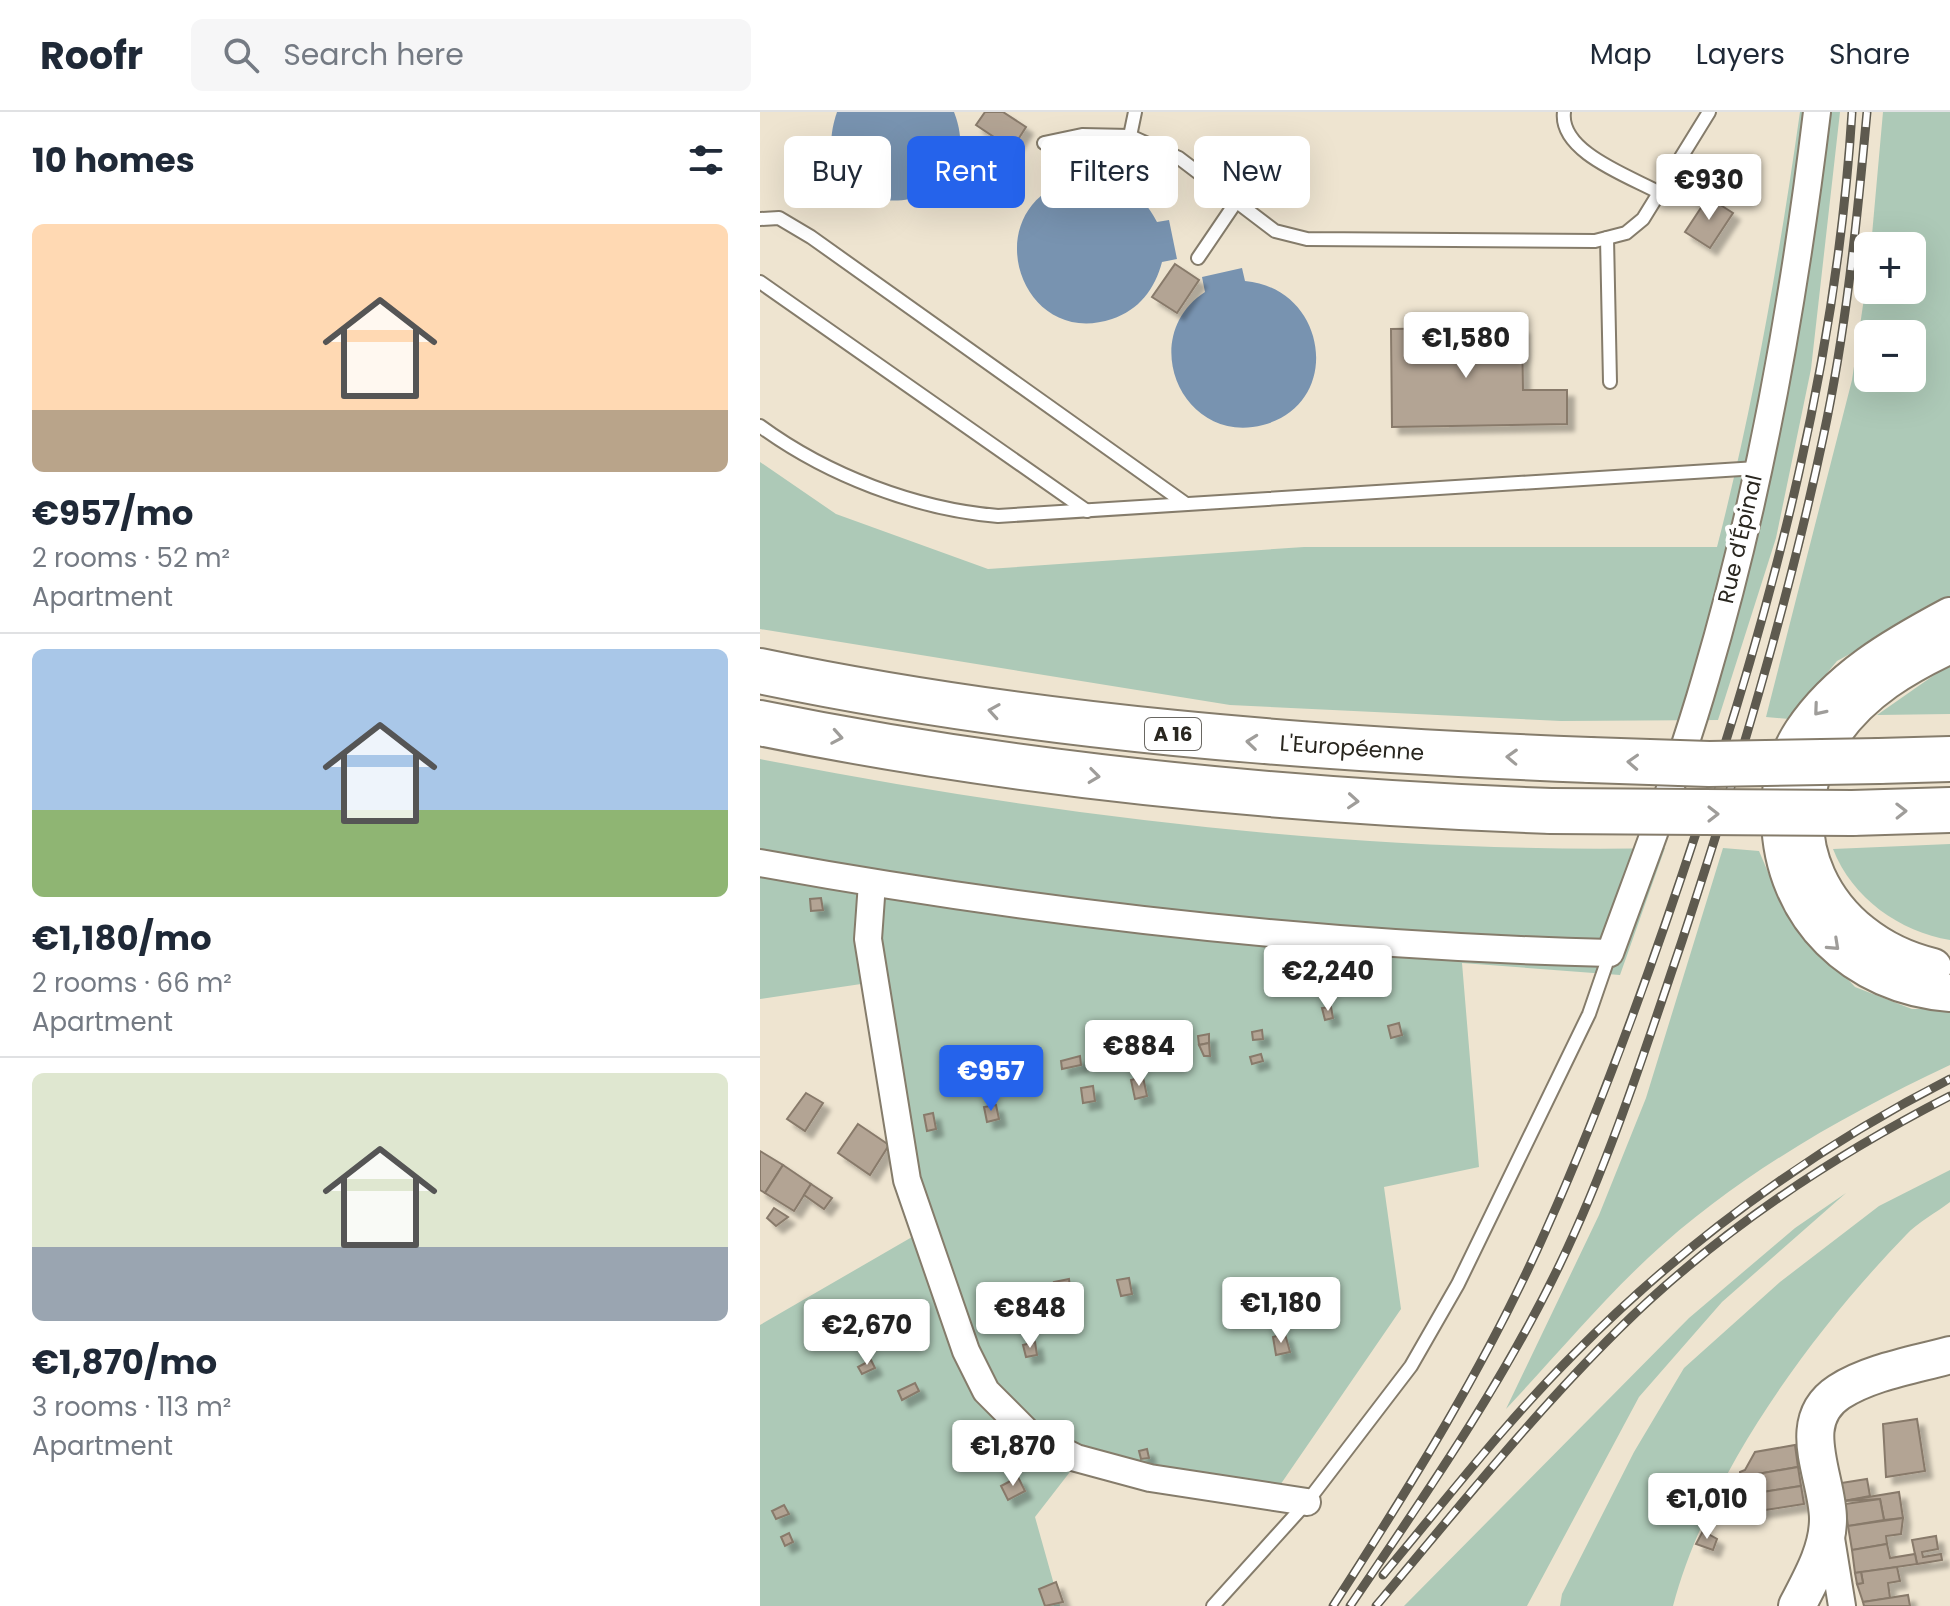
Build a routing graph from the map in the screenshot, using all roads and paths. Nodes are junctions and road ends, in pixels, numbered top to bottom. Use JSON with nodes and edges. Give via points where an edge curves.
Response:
{"nodes":[{"id":1,"x":1135,"y":112,"type":"edge"},
{"id":2,"x":1564,"y":112,"type":"edge"},
{"id":3,"x":1709,"y":112,"type":"edge"},
{"id":4,"x":1817,"y":112,"type":"edge"},
{"id":5,"x":1077,"y":136,"type":"edge"},
{"id":6,"x":1130,"y":136,"type":"joint"},
{"id":7,"x":1178,"y":158,"type":"edge"},
{"id":8,"x":1194,"y":170,"type":"edge"},
{"id":9,"x":1660,"y":193,"type":"junction"},
{"id":10,"x":1232,"y":208,"type":"edge"},
{"id":11,"x":1244,"y":208,"type":"edge"},
{"id":12,"x":760,"y":219,"type":"edge"},
{"id":13,"x":1607,"y":238,"type":"junction"},
{"id":14,"x":1198,"y":258,"type":"dead end"},
{"id":15,"x":760,"y":282,"type":"edge"},
{"id":16,"x":1610,"y":382,"type":"dead end"},
{"id":17,"x":760,"y":426,"type":"edge"},
{"id":18,"x":1757,"y":468,"type":"junction"},
{"id":19,"x":1186,"y":504,"type":"junction"},
{"id":20,"x":1087,"y":511,"type":"junction"},
{"id":21,"x":1950,"y":616,"type":"edge"},
{"id":22,"x":1950,"y":645,"type":"edge"},
{"id":23,"x":760,"y":671,"type":"edge"},
{"id":24,"x":760,"y":723,"type":"edge"},
{"id":25,"x":1950,"y":759,"type":"edge"},
{"id":26,"x":1950,"y":810,"type":"edge"},
{"id":27,"x":760,"y":863,"type":"edge"},
{"id":28,"x":872,"y":883,"type":"junction"},
{"id":29,"x":1610,"y":953,"type":"junction"},
{"id":30,"x":1950,"y":970,"type":"edge"},
{"id":31,"x":1950,"y":993,"type":"edge"},
{"id":32,"x":1950,"y":1355,"type":"edge"},
{"id":33,"x":1307,"y":1502,"type":"junction"},
{"id":34,"x":1828,"y":1517,"type":"junction"},
{"id":35,"x":1213,"y":1606,"type":"edge"},
{"id":36,"x":1797,"y":1606,"type":"edge"},
{"id":37,"x":1842,"y":1606,"type":"edge"}],
"edges":[{"from":1,"to":6,"type":"lane"},
{"from":2,"to":9,"type":"lane","via":[[1565,132],[1578,148]]},
{"from":3,"to":9,"type":"lane"},
{"from":4,"to":18,"type":"street","name":"Rue d'Épinal","via":[[1793,286]]},
{"from":5,"to":6,"type":"lane"},
{"from":7,"to":8,"type":"lane"},
{"from":9,"to":13,"type":"lane","via":[[1643,219],[1626,233]]},
{"from":10,"to":14,"type":"lane"},
{"from":11,"to":13,"type":"lane","via":[[1275,231],[1307,239]]},
{"from":12,"to":19,"type":"lane","via":[[779,218],[811,237]]},
{"from":13,"to":16,"type":"lane"},
{"from":15,"to":20,"type":"lane"},
{"from":17,"to":20,"type":"lane","via":[[840,472],[958,513]]},
{"from":18,"to":19,"type":"lane"},
{"from":18,"to":29,"type":"street","name":"Rue d'Épinal","via":[[1703,688]]},
{"from":19,"to":20,"type":"lane"},
{"from":21,"to":31,"type":"main road","one_way":true,"via":[[1859,671],[1832,695],[1794,747],[1780,805],[1782,849],[1792,882],[1807,914],[1833,945],[1886,979]]},
{"from":22,"to":30,"type":"main road","via":[[1885,681],[1845,718],[1815,766],[1805,812],[1810,859],[1837,911],[1865,938],[1896,957]]},
{"from":25,"to":23,"type":"highway","name":"L'Européenne","number":"A 16","one_way":true,"bridge":true,"via":[[1709,764],[1356,750],[1175,734]]},
{"from":24,"to":26,"type":"highway","number":"A 16","one_way":true,"bridge":true,"via":[[1012,765],[1328,799],[1551,811]]},
{"from":27,"to":28,"type":"street"},
{"from":28,"to":29,"type":"street","via":[[1232,930]]},
{"from":28,"to":33,"type":"street","via":[[868,939],[907,1180],[966,1351],[986,1391],[1030,1435],[1076,1458],[1150,1478]]},
{"from":29,"to":33,"type":"lane","via":[[1589,1014],[1441,1317],[1393,1392]]},
{"from":32,"to":34,"type":"main road","via":[[1849,1387],[1825,1406],[1815,1429]]},
{"from":33,"to":35,"type":"lane"},
{"from":34,"to":36,"type":"main road","via":[[1819,1560]]},
{"from":34,"to":37,"type":"street"}]}
